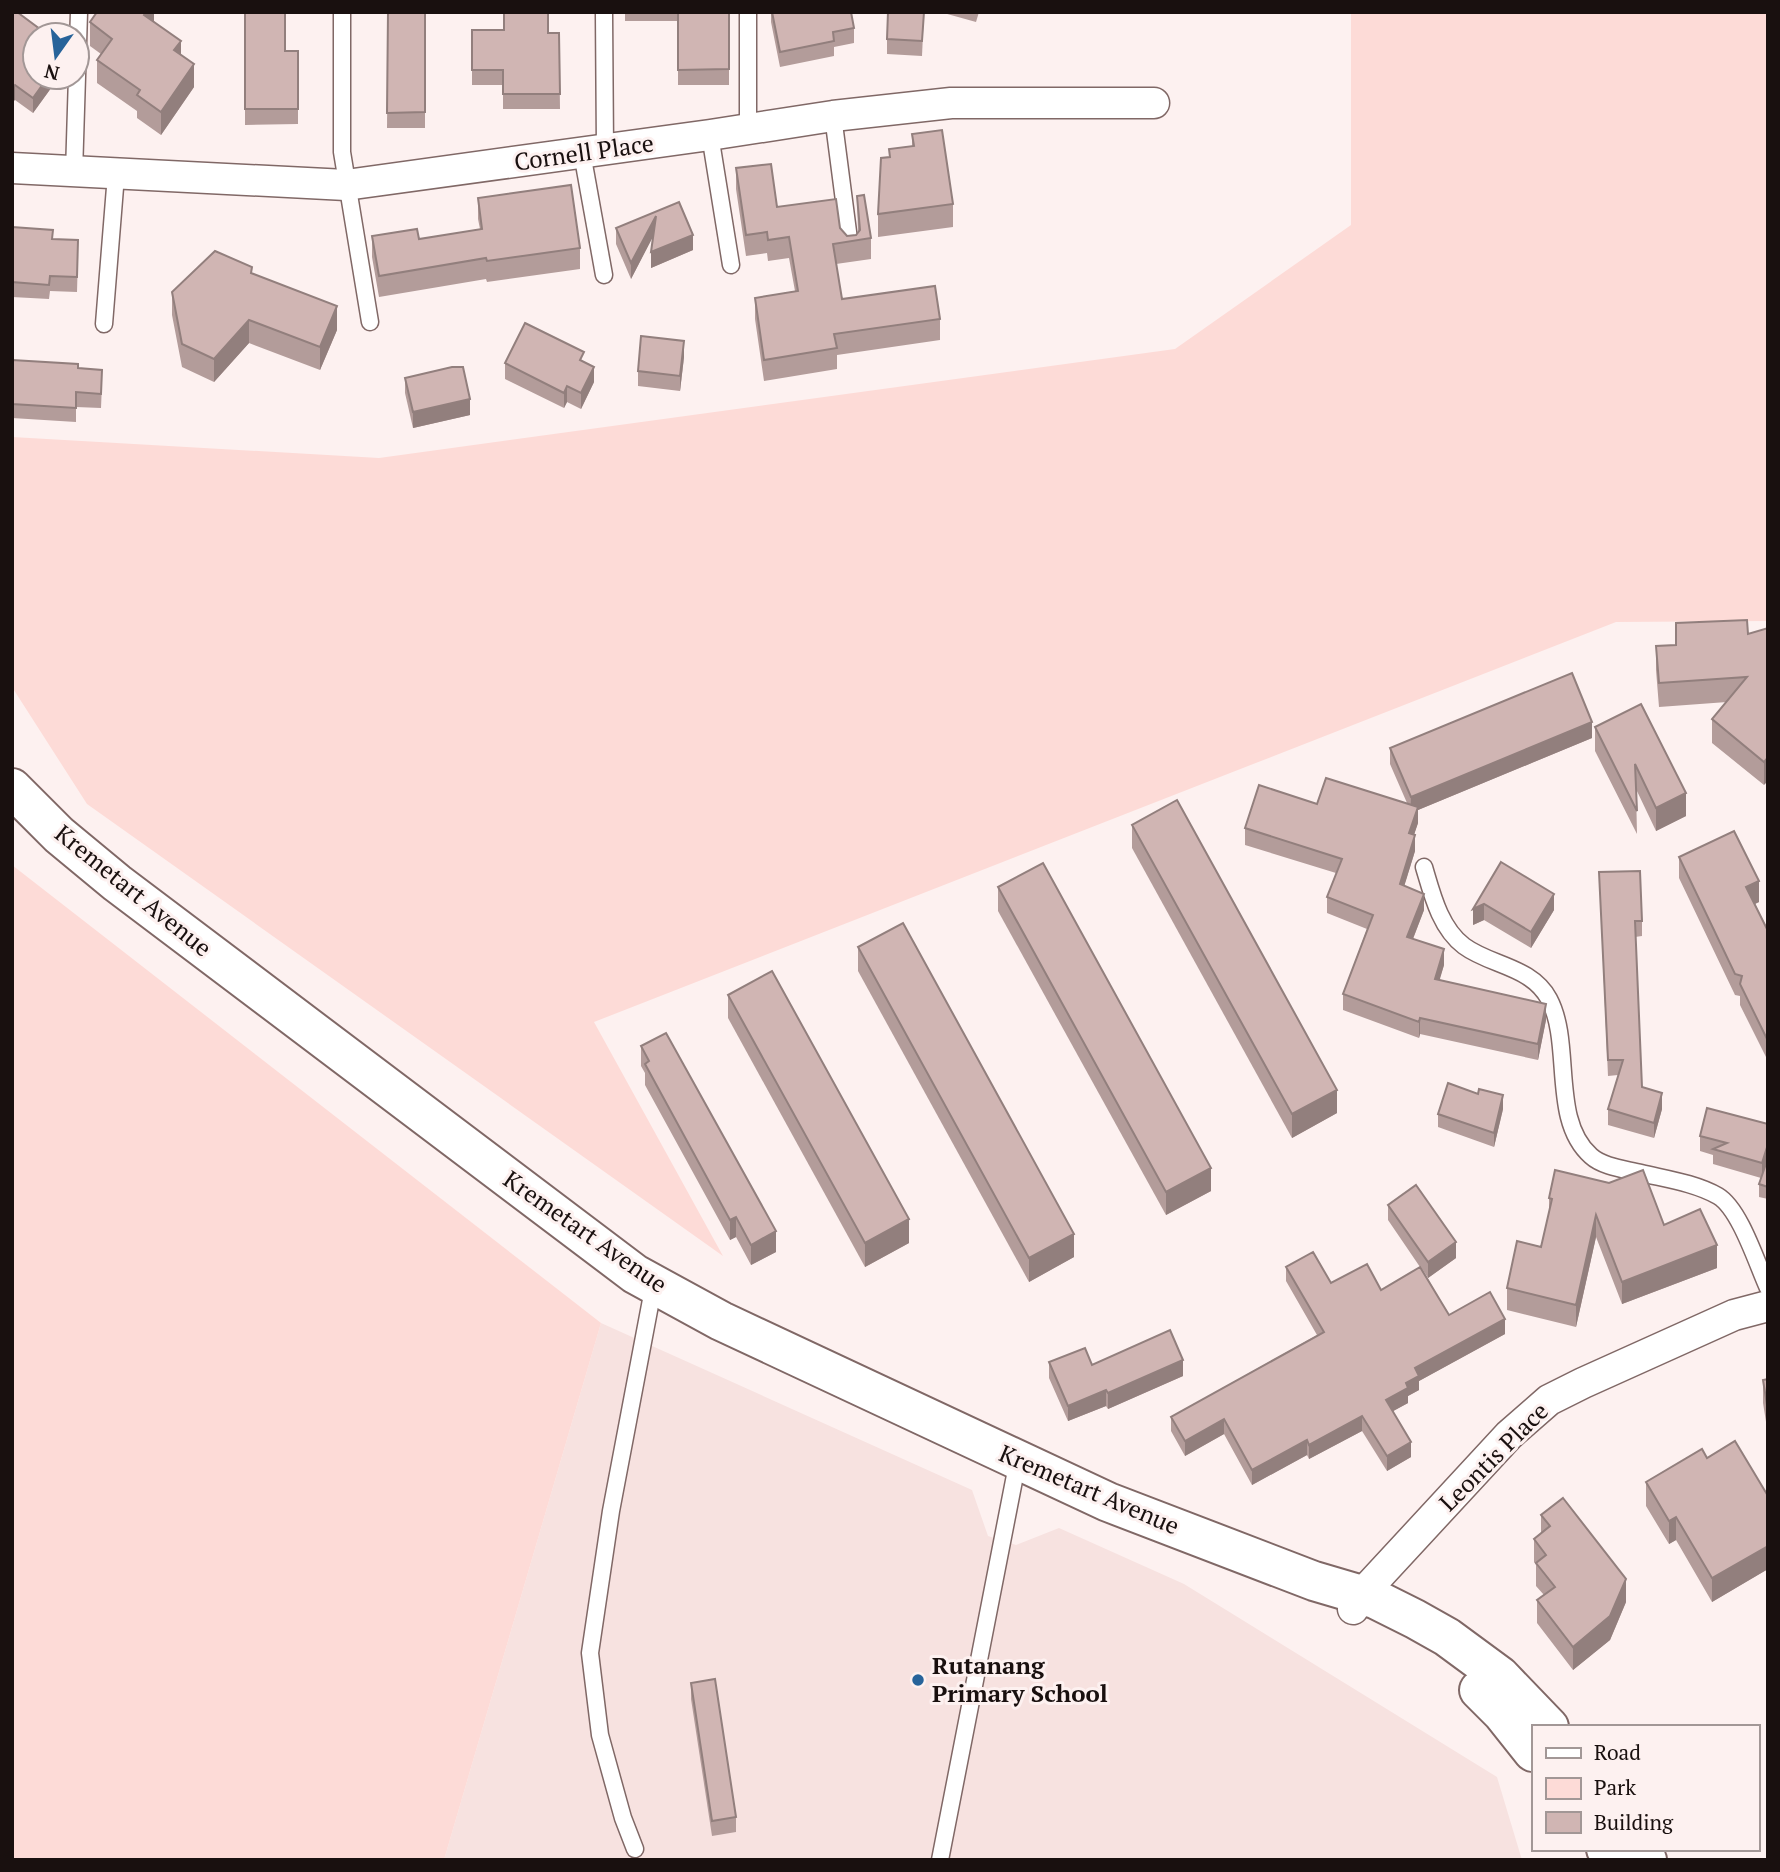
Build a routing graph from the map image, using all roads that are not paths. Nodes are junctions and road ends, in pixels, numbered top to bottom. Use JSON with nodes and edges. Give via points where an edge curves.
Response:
{"nodes":[{"id":1,"x":79,"y":12,"type":"edge"},
{"id":2,"x":342,"y":12,"type":"edge"},
{"id":3,"x":748,"y":12,"type":"edge"},
{"id":4,"x":604,"y":14,"type":"edge"},
{"id":5,"x":1154,"y":103,"type":"dead end"},
{"id":6,"x":833,"y":116,"type":"junction"},
{"id":7,"x":748,"y":130,"type":"junction"},
{"id":8,"x":710,"y":135,"type":"junction"},
{"id":9,"x":593,"y":152,"type":"junction"},
{"id":10,"x":12,"y":168,"type":"edge"},
{"id":11,"x":74,"y":173,"type":"junction"},
{"id":12,"x":116,"y":175,"type":"junction"},
{"id":13,"x":346,"y":185,"type":"junction"},
{"id":14,"x":850,"y":247,"type":"edge"},
{"id":15,"x":731,"y":265,"type":"dead end"},
{"id":16,"x":604,"y":275,"type":"dead end"},
{"id":17,"x":370,"y":322,"type":"dead end"},
{"id":18,"x":104,"y":324,"type":"dead end"},
{"id":19,"x":12,"y":788,"type":"edge"},
{"id":20,"x":1424,"y":867,"type":"dead end"},
{"id":21,"x":654,"y":1284,"type":"junction"},
{"id":22,"x":1768,"y":1288,"type":"edge"},
{"id":23,"x":1768,"y":1306,"type":"edge"},
{"id":24,"x":1018,"y":1460,"type":"junction"},
{"id":25,"x":1357,"y":1602,"type":"junction"},
{"id":26,"x":1547,"y":1725,"type":"edge"},
{"id":27,"x":1532,"y":1751,"type":"edge"},
{"id":28,"x":635,"y":1849,"type":"dead end"},
{"id":29,"x":940,"y":1860,"type":"edge"}],
"edges":[{"from":1,"to":11,"type":"lane"},
{"from":2,"to":13,"type":"lane"},
{"from":3,"to":7,"type":"lane"},
{"from":4,"to":9,"type":"lane"},
{"from":5,"to":6,"type":"street","name":"Cornell Place","via":[[951,103]]},
{"from":6,"to":7,"type":"street","name":"Cornell Place"},
{"from":6,"to":14,"type":"lane"},
{"from":7,"to":8,"type":"street","name":"Cornell Place"},
{"from":8,"to":9,"type":"street","name":"Cornell Place"},
{"from":8,"to":15,"type":"lane"},
{"from":9,"to":13,"type":"street","name":"Cornell Place"},
{"from":9,"to":16,"type":"lane"},
{"from":10,"to":11,"type":"street","name":"Cornell Place"},
{"from":11,"to":12,"type":"street","name":"Cornell Place"},
{"from":12,"to":13,"type":"street","name":"Cornell Place"},
{"from":12,"to":18,"type":"lane"},
{"from":13,"to":17,"type":"lane"},
{"from":19,"to":21,"type":"street","name":"Kremetart Avenue","via":[[117,883]]},
{"from":20,"to":22,"type":"lane","via":[[1435,905],[1456,939],[1530,978],[1549,999],[1555,1013],[1567,1107],[1576,1136],[1589,1154],[1604,1164],[1719,1196],[1731,1209]]},
{"from":21,"to":24,"type":"street","name":"Kremetart Avenue","via":[[721,1321]]},
{"from":21,"to":28,"type":"lane","via":[[611,1511],[590,1653],[600,1735]]},
{"from":23,"to":25,"type":"street","name":"Leontis Place","via":[[1734,1315],[1549,1401],[1509,1435]]},
{"from":24,"to":25,"type":"street","name":"Kremetart Avenue","via":[[1108,1502]]},
{"from":24,"to":29,"type":"lane"},
{"from":25,"to":26,"type":"street","name":"Kremetart Avenue","via":[[1375,1599],[1474,1655]]},
{"from":25,"to":27,"type":"street","name":"Kremetart Avenue","via":[[1474,1685]]}]}
